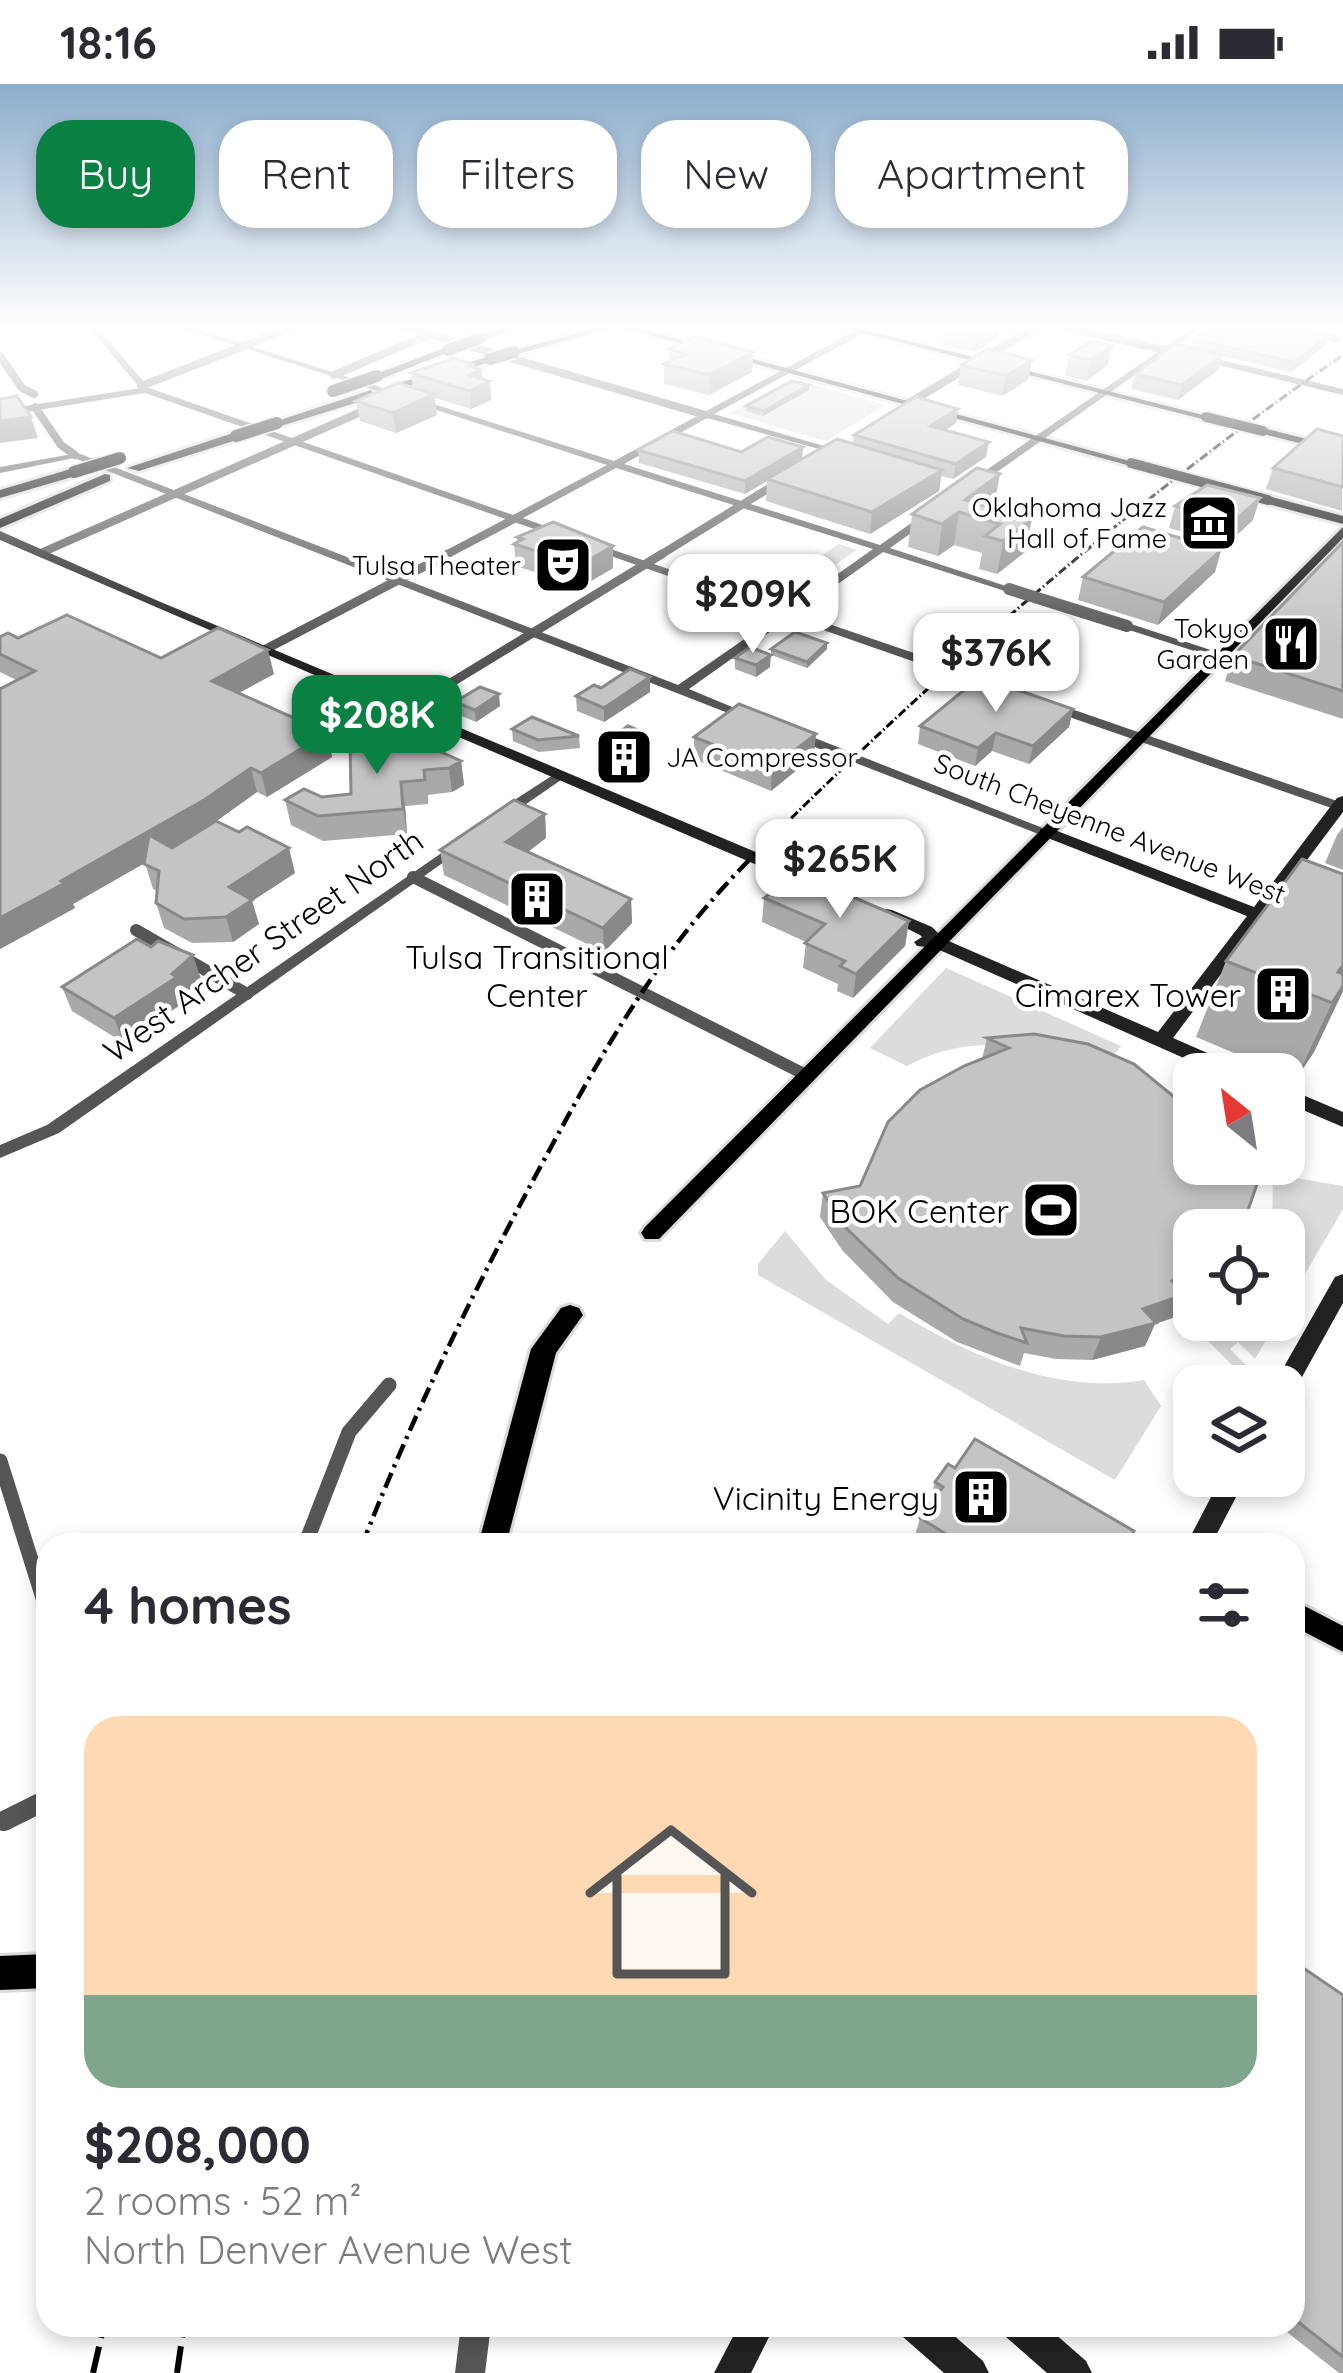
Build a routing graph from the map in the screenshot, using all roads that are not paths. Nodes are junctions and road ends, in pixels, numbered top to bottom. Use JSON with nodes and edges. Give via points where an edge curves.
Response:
{"nodes":[{"id":1,"x":53,"y":434,"type":"edge"},
{"id":2,"x":197,"y":434,"type":"edge"},
{"id":3,"x":243,"y":434,"type":"edge"},
{"id":4,"x":270,"y":434,"type":"edge"},
{"id":5,"x":308,"y":434,"type":"edge"},
{"id":6,"x":533,"y":434,"type":"edge"},
{"id":7,"x":671,"y":434,"type":"edge"},
{"id":8,"x":771,"y":434,"type":"edge"},
{"id":9,"x":1021,"y":434,"type":"edge"},
{"id":10,"x":1045,"y":434,"type":"edge"},
{"id":11,"x":1274,"y":434,"type":"edge"},
{"id":12,"x":1039,"y":438,"type":"junction"},
{"id":13,"x":293,"y":442,"type":"junction"},
{"id":14,"x":1343,"y":451,"type":"edge"},
{"id":15,"x":75,"y":455,"type":"junction"},
{"id":16,"x":859,"y":459,"type":"edge"},
{"id":17,"x":616,"y":464,"type":"junction"},
{"id":18,"x":0,"y":470,"type":"edge"},
{"id":19,"x":787,"y":477,"type":"edge"},
{"id":20,"x":960,"y":491,"type":"edge"},
{"id":21,"x":174,"y":494,"type":"junction"},
{"id":22,"x":740,"y":504,"type":"junction"},
{"id":23,"x":945,"y":504,"type":"edge"},
{"id":24,"x":3,"y":507,"type":"edge"},
{"id":25,"x":514,"y":519,"type":"junction"},
{"id":26,"x":1343,"y":520,"type":"edge"},
{"id":27,"x":1343,"y":531,"type":"edge"},
{"id":28,"x":0,"y":535,"type":"edge"},
{"id":29,"x":880,"y":549,"type":"junction"},
{"id":30,"x":41,"y":553,"type":"junction"},
{"id":31,"x":643,"y":564,"type":"junction"},
{"id":32,"x":397,"y":580,"type":"junction"},
{"id":33,"x":788,"y":614,"type":"junction"},
{"id":34,"x":529,"y":632,"type":"junction"},
{"id":35,"x":264,"y":650,"type":"junction"},
{"id":36,"x":1220,"y":656,"type":"junction"},
{"id":37,"x":679,"y":690,"type":"junction"},
{"id":38,"x":1006,"y":690,"type":"edge"},
{"id":39,"x":1046,"y":704,"type":"edge"},
{"id":40,"x":403,"y":712,"type":"junction"},
{"id":41,"x":757,"y":720,"type":"edge"},
{"id":42,"x":776,"y":727,"type":"edge"},
{"id":43,"x":1140,"y":737,"type":"junction"},
{"id":44,"x":556,"y":777,"type":"junction"},
{"id":45,"x":1342,"y":805,"type":"edge"},
{"id":46,"x":486,"y":825,"type":"edge"},
{"id":47,"x":1046,"y":832,"type":"junction"},
{"id":48,"x":468,"y":838,"type":"edge"},
{"id":49,"x":413,"y":877,"type":"junction"},
{"id":50,"x":827,"y":889,"type":"edge"},
{"id":51,"x":838,"y":907,"type":"edge"},
{"id":52,"x":864,"y":911,"type":"edge"},
{"id":53,"x":1257,"y":914,"type":"junction"},
{"id":54,"x":136,"y":930,"type":"dead end"},
{"id":55,"x":1298,"y":931,"type":"edge"},
{"id":56,"x":938,"y":943,"type":"junction"},
{"id":57,"x":247,"y":994,"type":"junction"},
{"id":58,"x":1161,"y":1041,"type":"junction"},
{"id":59,"x":1189,"y":1053,"type":"edge"},
{"id":60,"x":806,"y":1075,"type":"junction"},
{"id":61,"x":1305,"y":1103,"type":"edge"},
{"id":62,"x":1343,"y":1120,"type":"edge"},
{"id":63,"x":0,"y":1152,"type":"edge"},
{"id":64,"x":652,"y":1233,"type":"dead end"},
{"id":65,"x":1343,"y":1283,"type":"edge"},
{"id":66,"x":570,"y":1315,"type":"dead end"},
{"id":67,"x":1297,"y":1365,"type":"edge"},
{"id":68,"x":389,"y":1385,"type":"dead end"},
{"id":69,"x":2,"y":1466,"type":"edge"},
{"id":70,"x":1224,"y":1497,"type":"edge"},
{"id":71,"x":310,"y":1533,"type":"edge"},
{"id":72,"x":495,"y":1533,"type":"edge"},
{"id":73,"x":1204,"y":1533,"type":"edge"},
{"id":74,"x":36,"y":1575,"type":"edge"},
{"id":75,"x":1305,"y":1619,"type":"edge"},
{"id":76,"x":1343,"y":1640,"type":"edge"},
{"id":77,"x":36,"y":1805,"type":"edge"},
{"id":78,"x":4,"y":1821,"type":"dead end"},
{"id":79,"x":36,"y":1972,"type":"edge"},
{"id":80,"x":0,"y":1973,"type":"edge"},
{"id":81,"x":474,"y":2337,"type":"edge"},
{"id":82,"x":751,"y":2337,"type":"edge"},
{"id":83,"x":930,"y":2337,"type":"edge"},
{"id":84,"x":1032,"y":2337,"type":"edge"},
{"id":85,"x":470,"y":2373,"type":"edge"},
{"id":86,"x":731,"y":2373,"type":"edge"},
{"id":87,"x":971,"y":2373,"type":"edge"},
{"id":88,"x":1074,"y":2373,"type":"edge"}],
"edges":[{"from":1,"to":15,"type":"street"},
{"from":2,"to":24,"type":"highway","bridge":true,"via":[[74,472]]},
{"from":3,"to":24,"type":"highway","bridge":true},
{"from":4,"to":13,"type":"street"},
{"from":5,"to":13,"type":"street"},
{"from":6,"to":17,"type":"street"},
{"from":7,"to":17,"type":"street"},
{"from":8,"to":16,"type":"street"},
{"from":9,"to":12,"type":"main road"},
{"from":10,"to":12,"type":"street"},
{"from":11,"to":14,"type":"main road","bridge":true},
{"from":12,"to":20,"type":"street"},
{"from":12,"to":26,"type":"main road","bridge":true},
{"from":13,"to":21,"type":"street"},
{"from":13,"to":25,"type":"street"},
{"from":15,"to":18,"type":"street"},
{"from":15,"to":21,"type":"street"},
{"from":17,"to":22,"type":"street"},
{"from":17,"to":25,"type":"street"},
{"from":19,"to":22,"type":"street"},
{"from":21,"to":30,"type":"street"},
{"from":21,"to":32,"type":"street"},
{"from":22,"to":29,"type":"street"},
{"from":22,"to":31,"type":"street"},
{"from":23,"to":29,"type":"street"},
{"from":25,"to":31,"type":"street"},
{"from":25,"to":32,"type":"street"},
{"from":27,"to":36,"type":"main road"},
{"from":28,"to":30,"type":"main road"},
{"from":29,"to":33,"type":"street"},
{"from":29,"to":36,"type":"street","bridge":true},
{"from":30,"to":35,"type":"main road"},
{"from":31,"to":33,"type":"street"},
{"from":31,"to":34,"type":"street"},
{"from":32,"to":34,"type":"street"},
{"from":32,"to":35,"type":"street"},
{"from":33,"to":37,"type":"street"},
{"from":33,"to":38,"type":"street","bridge":true},
{"from":34,"to":37,"type":"street"},
{"from":34,"to":40,"type":"street"},
{"from":35,"to":40,"type":"main road"},
{"from":36,"to":43,"type":"main road"},
{"from":37,"to":41,"type":"street"},
{"from":39,"to":43,"type":"street"},
{"from":40,"to":44,"type":"main road"},
{"from":42,"to":47,"type":"street","name":"South Cheyenne Avenue West"},
{"from":43,"to":45,"type":"street"},
{"from":43,"to":47,"type":"main road"},
{"from":44,"to":46,"type":"street"},
{"from":44,"to":50,"type":"main road"},
{"from":44,"to":51,"type":"main road"},
{"from":45,"to":53,"type":"main road"},
{"from":47,"to":53,"type":"main road","name":"South Cheyenne Avenue West"},
{"from":47,"to":56,"type":"main road"},
{"from":48,"to":49,"type":"street","name":"West Archer Street North"},
{"from":49,"to":57,"type":"street","name":"West Archer Street North"},
{"from":49,"to":60,"type":"street"},
{"from":52,"to":56,"type":"main road","via":[[916,941]]},
{"from":53,"to":55,"type":"main road","name":"South Cheyenne Avenue West"},
{"from":53,"to":58,"type":"main road"},
{"from":54,"to":57,"type":"street"},
{"from":56,"to":58,"type":"main road"},
{"from":56,"to":60,"type":"main road"},
{"from":57,"to":63,"type":"street","name":"West Archer Street North","via":[[52,1129]]},
{"from":58,"to":59,"type":"main road"},
{"from":60,"to":64,"type":"main road"},
{"from":61,"to":62,"type":"main road"},
{"from":65,"to":67,"type":"main road"},
{"from":66,"to":72,"type":"highway","via":[[544,1349]]},
{"from":68,"to":71,"type":"street","via":[[349,1432]]},
{"from":69,"to":74,"type":"street"},
{"from":70,"to":73,"type":"main road"},
{"from":75,"to":76,"type":"main road"},
{"from":77,"to":78,"type":"street"},
{"from":79,"to":80,"type":"highway"},
{"from":81,"to":85,"type":"street"},
{"from":82,"to":86,"type":"main road"},
{"from":83,"to":87,"type":"main road"},
{"from":84,"to":88,"type":"main road"}]}
